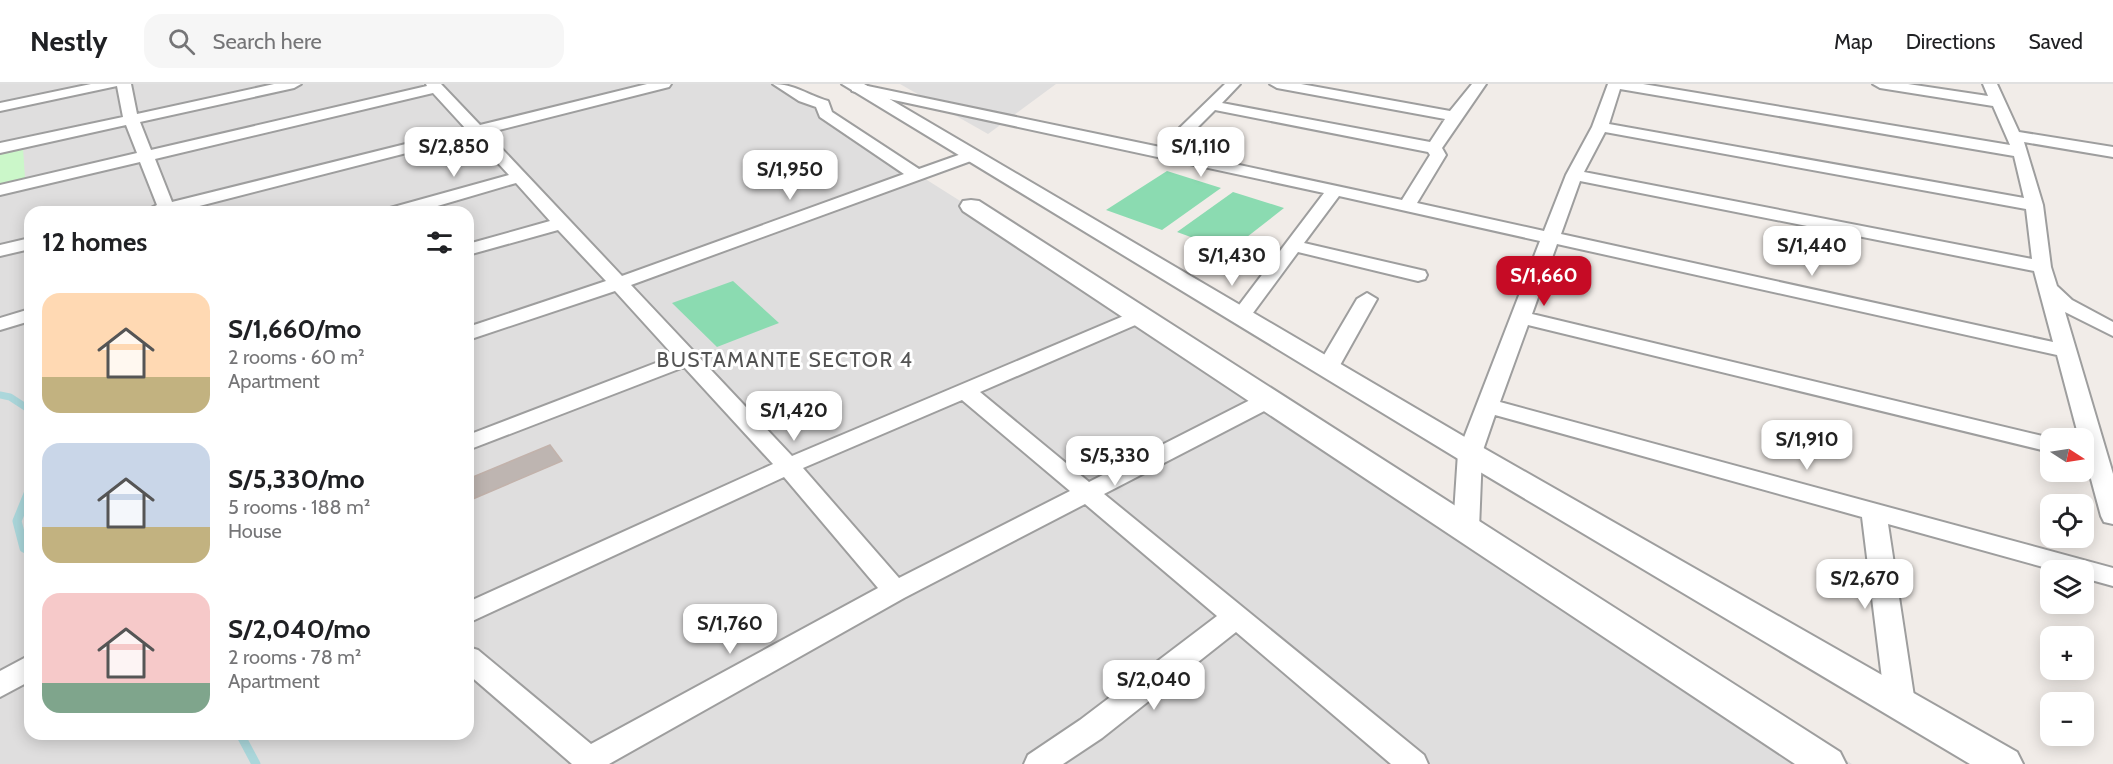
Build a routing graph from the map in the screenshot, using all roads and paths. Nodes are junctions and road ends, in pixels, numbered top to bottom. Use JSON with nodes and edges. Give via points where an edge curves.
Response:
{"nodes":[{"id":1,"x":112,"y":84,"type":"edge"},
{"id":2,"x":123,"y":84,"type":"edge"},
{"id":3,"x":294,"y":84,"type":"edge"},
{"id":4,"x":664,"y":84,"type":"edge"},
{"id":5,"x":780,"y":84,"type":"edge"},
{"id":6,"x":1233,"y":84,"type":"edge"},
{"id":7,"x":1277,"y":84,"type":"edge"},
{"id":8,"x":1479,"y":84,"type":"edge"},
{"id":9,"x":1616,"y":84,"type":"edge"},
{"id":10,"x":1880,"y":84,"type":"edge"},
{"id":11,"x":857,"y":85,"type":"edge"},
{"id":12,"x":434,"y":86,"type":"edge"},
{"id":13,"x":0,"y":88,"type":"edge"},
{"id":14,"x":1994,"y":93,"type":"edge"},
{"id":15,"x":1210,"y":105,"type":"junction"},
{"id":16,"x":3,"y":107,"type":"edge"},
{"id":17,"x":1454,"y":116,"type":"junction"},
{"id":18,"x":131,"y":119,"type":"junction"},
{"id":19,"x":1599,"y":127,"type":"junction"},
{"id":20,"x":474,"y":130,"type":"junction"},
{"id":21,"x":2019,"y":144,"type":"junction"},
{"id":22,"x":0,"y":148,"type":"edge"},
{"id":23,"x":1434,"y":148,"type":"junction"},
{"id":24,"x":1164,"y":152,"type":"junction"},
{"id":25,"x":2113,"y":152,"type":"edge"},
{"id":26,"x":973,"y":155,"type":"junction"},
{"id":27,"x":147,"y":156,"type":"junction"},
{"id":28,"x":1574,"y":175,"type":"junction"},
{"id":29,"x":918,"y":176,"type":"junction"},
{"id":30,"x":520,"y":177,"type":"junction"},
{"id":31,"x":0,"y":190,"type":"edge"},
{"id":32,"x":1334,"y":191,"type":"junction"},
{"id":33,"x":2034,"y":205,"type":"junction"},
{"id":34,"x":161,"y":206,"type":"edge"},
{"id":35,"x":178,"y":206,"type":"edge"},
{"id":36,"x":417,"y":206,"type":"edge"},
{"id":37,"x":971,"y":206,"type":"dead end"},
{"id":38,"x":1406,"y":207,"type":"junction"},
{"id":39,"x":562,"y":222,"type":"junction"},
{"id":40,"x":1550,"y":239,"type":"junction"},
{"id":41,"x":24,"y":245,"type":"edge"},
{"id":42,"x":1294,"y":246,"type":"junction"},
{"id":43,"x":474,"y":248,"type":"edge"},
{"id":44,"x":0,"y":251,"type":"edge"},
{"id":45,"x":2042,"y":267,"type":"junction"},
{"id":46,"x":1418,"y":275,"type":"dead end"},
{"id":47,"x":620,"y":283,"type":"junction"},
{"id":48,"x":2048,"y":288,"type":"junction"},
{"id":49,"x":1367,"y":299,"type":"dead end"},
{"id":50,"x":1140,"y":316,"type":"junction"},
{"id":51,"x":24,"y":317,"type":"edge"},
{"id":52,"x":1240,"y":317,"type":"junction"},
{"id":53,"x":1520,"y":317,"type":"junction"},
{"id":54,"x":0,"y":324,"type":"edge"},
{"id":55,"x":2113,"y":330,"type":"edge"},
{"id":56,"x":474,"y":332,"type":"edge"},
{"id":57,"x":2066,"y":351,"type":"junction"},
{"id":58,"x":688,"y":358,"type":"junction"},
{"id":59,"x":1328,"y":367,"type":"junction"},
{"id":60,"x":966,"y":392,"type":"junction"},
{"id":61,"x":1268,"y":400,"type":"junction"},
{"id":62,"x":1489,"y":406,"type":"junction"},
{"id":63,"x":2084,"y":428,"type":"edge"},
{"id":64,"x":474,"y":441,"type":"edge"},
{"id":65,"x":2040,"y":443,"type":"edge"},
{"id":66,"x":1470,"y":453,"type":"junction"},
{"id":67,"x":2094,"y":465,"type":"edge"},
{"id":68,"x":788,"y":466,"type":"junction"},
{"id":69,"x":1089,"y":493,"type":"junction"},
{"id":70,"x":1874,"y":511,"type":"junction"},
{"id":71,"x":2113,"y":516,"type":"edge"},
{"id":72,"x":1466,"y":529,"type":"junction"},
{"id":73,"x":2113,"y":577,"type":"edge"},
{"id":74,"x":895,"y":591,"type":"junction"},
{"id":75,"x":474,"y":610,"type":"edge"},
{"id":76,"x":1237,"y":616,"type":"junction"},
{"id":77,"x":474,"y":663,"type":"edge"},
{"id":78,"x":24,"y":670,"type":"edge"},
{"id":79,"x":0,"y":686,"type":"edge"},
{"id":80,"x":1900,"y":703,"type":"junction"},
{"id":81,"x":1817,"y":760,"type":"edge"},
{"id":82,"x":1402,"y":761,"type":"edge"},
{"id":83,"x":591,"y":762,"type":"edge"},
{"id":84,"x":1039,"y":764,"type":"edge"},
{"id":85,"x":2004,"y":764,"type":"edge"}],
"edges":[{"from":1,"to":16,"type":"street"},
{"from":2,"to":18,"type":"street"},
{"from":3,"to":18,"type":"street"},
{"from":4,"to":20,"type":"street"},
{"from":5,"to":29,"type":"street","via":[[804,99],[823,104],[825,114]]},
{"from":6,"to":15,"type":"street"},
{"from":7,"to":17,"type":"street"},
{"from":8,"to":17,"type":"street"},
{"from":9,"to":19,"type":"street"},
{"from":9,"to":21,"type":"street"},
{"from":10,"to":14,"type":"street"},
{"from":11,"to":24,"type":"street"},
{"from":11,"to":26,"type":"street"},
{"from":12,"to":20,"type":"street"},
{"from":12,"to":27,"type":"street"},
{"from":13,"to":16,"type":"street"},
{"from":14,"to":21,"type":"street"},
{"from":15,"to":23,"type":"street"},
{"from":15,"to":24,"type":"street"},
{"from":17,"to":23,"type":"street"},
{"from":18,"to":22,"type":"street"},
{"from":18,"to":27,"type":"street"},
{"from":19,"to":28,"type":"street"},
{"from":19,"to":33,"type":"street"},
{"from":20,"to":30,"type":"street"},
{"from":20,"to":35,"type":"street"},
{"from":21,"to":25,"type":"street"},
{"from":21,"to":33,"type":"street"},
{"from":23,"to":38,"type":"street","via":[[1438,155]]},
{"from":24,"to":32,"type":"street"},
{"from":26,"to":29,"type":"street"},
{"from":26,"to":52,"type":"street"},
{"from":27,"to":31,"type":"street"},
{"from":27,"to":34,"type":"street"},
{"from":28,"to":40,"type":"street"},
{"from":28,"to":45,"type":"street"},
{"from":29,"to":47,"type":"street"},
{"from":30,"to":36,"type":"street"},
{"from":30,"to":39,"type":"street"},
{"from":32,"to":38,"type":"street"},
{"from":32,"to":42,"type":"street"},
{"from":33,"to":45,"type":"street"},
{"from":37,"to":50,"type":"street"},
{"from":38,"to":40,"type":"street"},
{"from":39,"to":43,"type":"street"},
{"from":39,"to":47,"type":"street"},
{"from":40,"to":53,"type":"street"},
{"from":40,"to":57,"type":"street"},
{"from":41,"to":44,"type":"street"},
{"from":42,"to":46,"type":"street"},
{"from":42,"to":52,"type":"street"},
{"from":45,"to":48,"type":"street"},
{"from":47,"to":56,"type":"street"},
{"from":47,"to":58,"type":"street"},
{"from":48,"to":55,"type":"street","via":[[2065,304]]},
{"from":48,"to":57,"type":"street"},
{"from":49,"to":59,"type":"street"},
{"from":50,"to":60,"type":"street"},
{"from":50,"to":61,"type":"street"},
{"from":51,"to":54,"type":"street"},
{"from":52,"to":59,"type":"street"},
{"from":53,"to":62,"type":"street"},
{"from":53,"to":65,"type":"street"},
{"from":57,"to":63,"type":"street"},
{"from":58,"to":64,"type":"street"},
{"from":58,"to":68,"type":"street"},
{"from":59,"to":66,"type":"street"},
{"from":60,"to":68,"type":"street"},
{"from":60,"to":69,"type":"street"},
{"from":61,"to":69,"type":"street"},
{"from":61,"to":72,"type":"street"},
{"from":62,"to":66,"type":"street"},
{"from":62,"to":70,"type":"street"},
{"from":66,"to":72,"type":"street"},
{"from":66,"to":80,"type":"street"},
{"from":67,"to":71,"type":"street"},
{"from":68,"to":74,"type":"street"},
{"from":68,"to":75,"type":"street"},
{"from":69,"to":74,"type":"street"},
{"from":69,"to":76,"type":"street"},
{"from":70,"to":73,"type":"street"},
{"from":70,"to":80,"type":"street"},
{"from":72,"to":81,"type":"street"},
{"from":74,"to":83,"type":"street"},
{"from":76,"to":82,"type":"street"},
{"from":76,"to":84,"type":"street","via":[[1091,729]]},
{"from":77,"to":83,"type":"street"},
{"from":78,"to":79,"type":"street"},
{"from":80,"to":85,"type":"street"}]}
